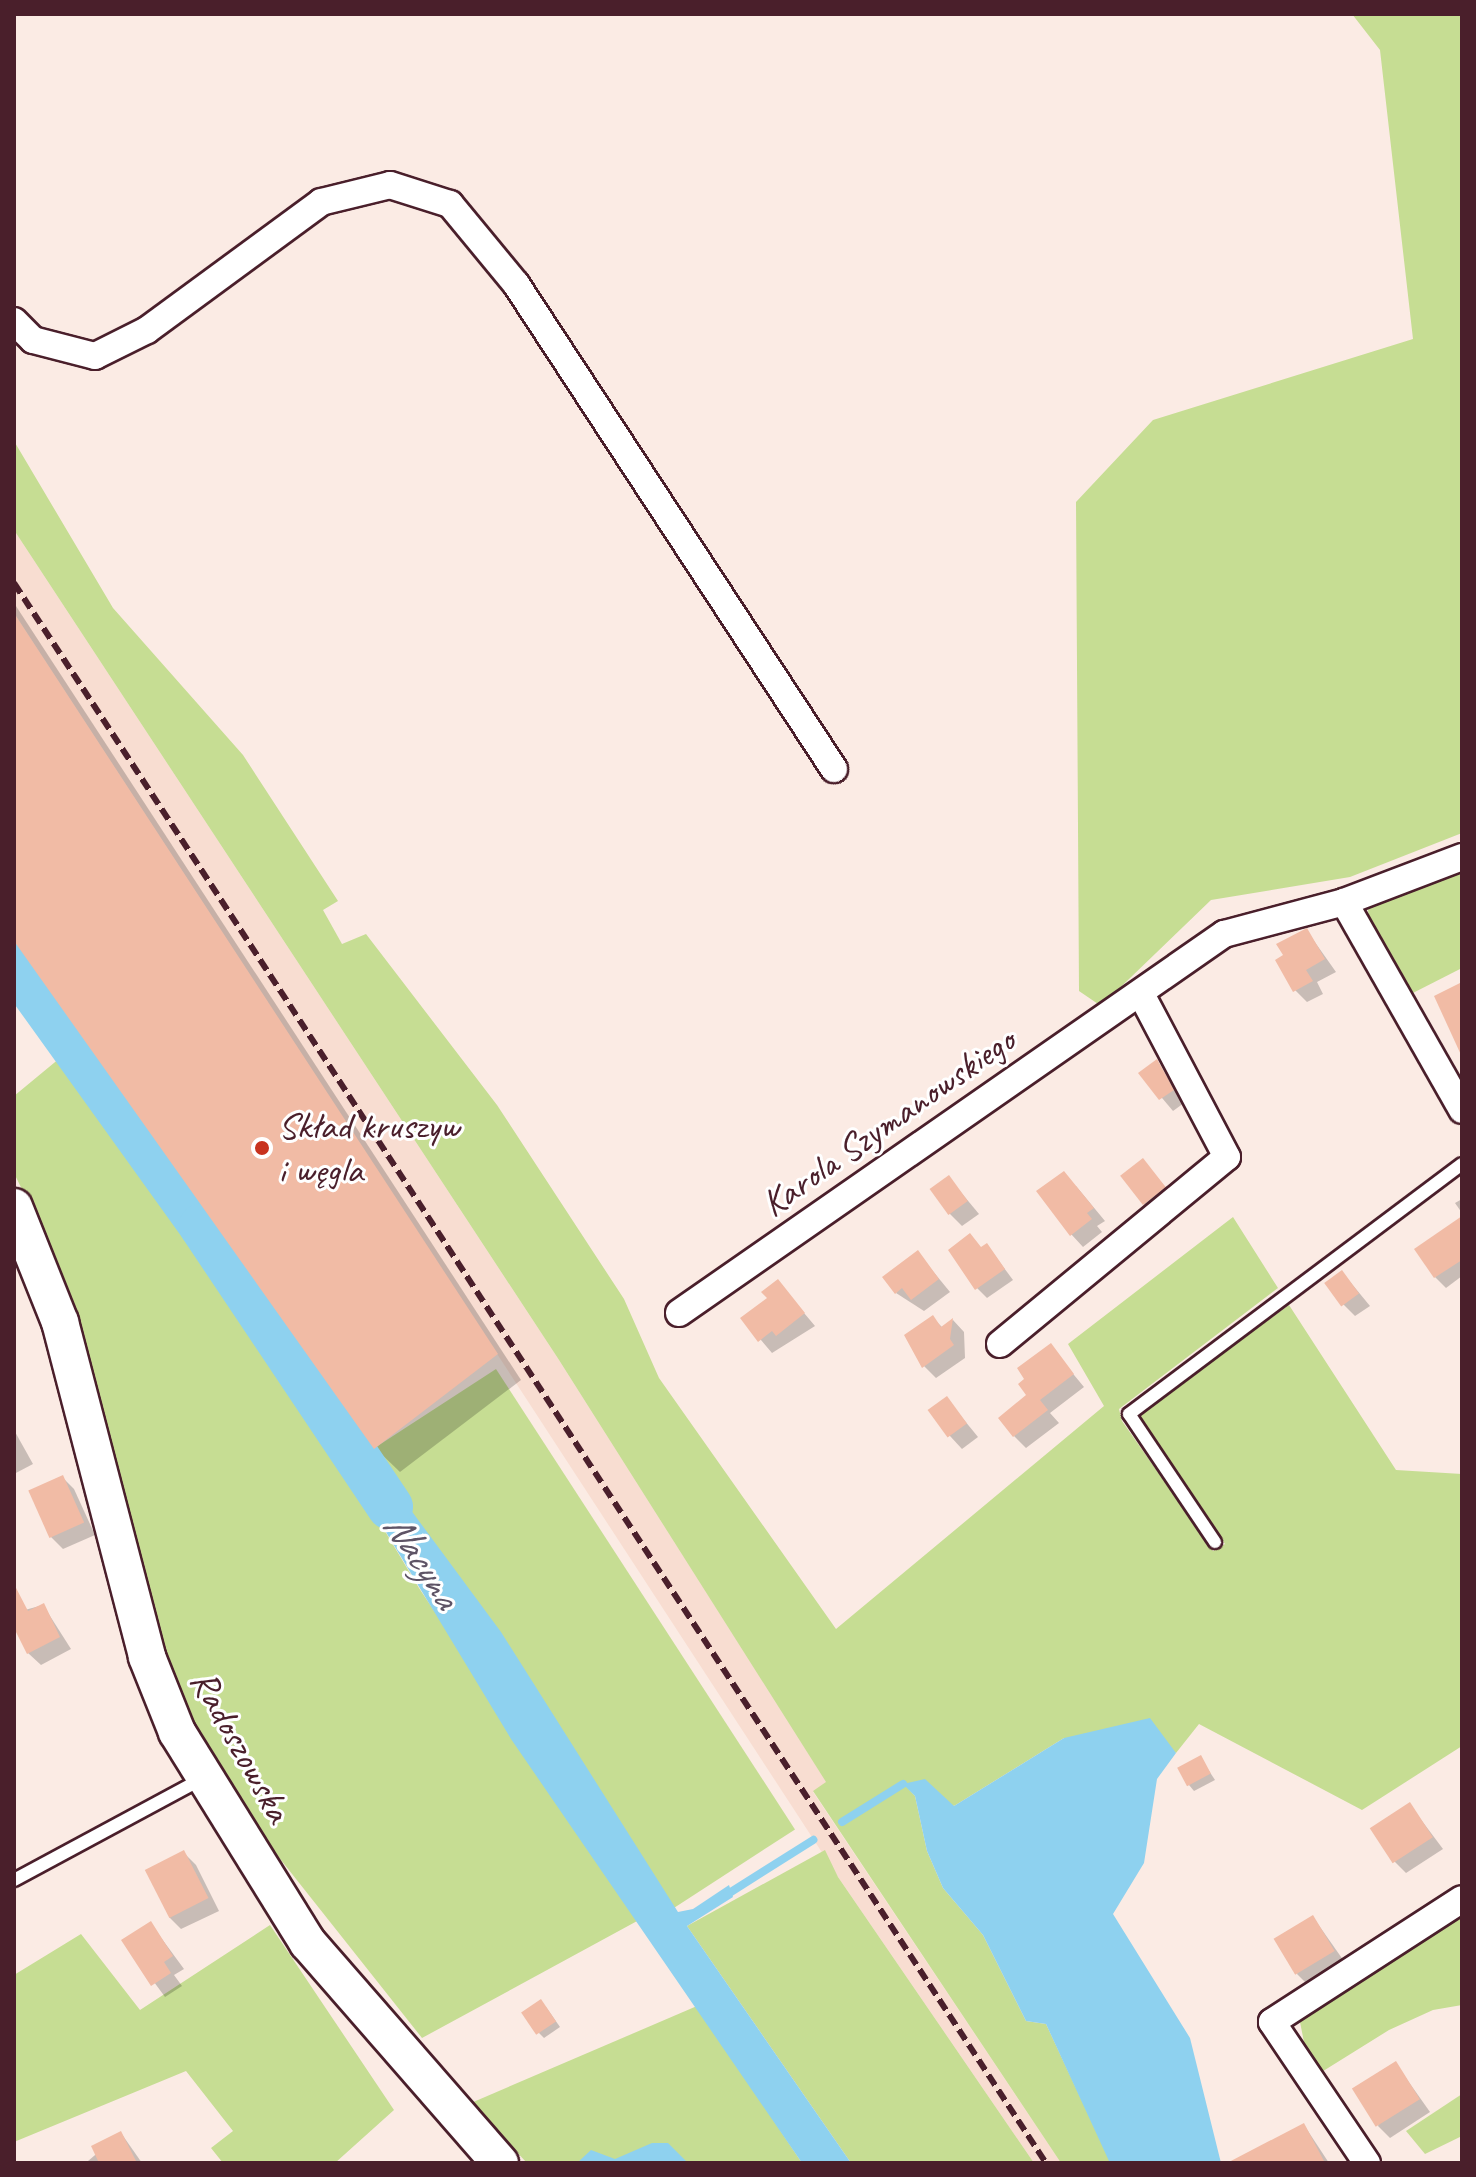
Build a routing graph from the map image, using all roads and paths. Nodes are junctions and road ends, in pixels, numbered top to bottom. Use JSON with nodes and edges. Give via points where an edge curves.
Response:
{"nodes":[{"id":1,"x":14,"y":321,"type":"edge"},
{"id":2,"x":834,"y":769,"type":"dead end"},
{"id":3,"x":1462,"y":857,"type":"edge"},
{"id":4,"x":1344,"y":902,"type":"junction"},
{"id":5,"x":1141,"y":994,"type":"junction"},
{"id":6,"x":1462,"y":1110,"type":"edge"},
{"id":7,"x":1462,"y":1164,"type":"edge"},
{"id":8,"x":14,"y":1207,"type":"edge"},
{"id":9,"x":679,"y":1313,"type":"dead end"},
{"id":10,"x":1000,"y":1344,"type":"dead end"},
{"id":11,"x":1215,"y":1542,"type":"dead end"},
{"id":12,"x":203,"y":1778,"type":"junction"},
{"id":13,"x":14,"y":1880,"type":"edge"},
{"id":14,"x":1462,"y":1899,"type":"edge"},
{"id":15,"x":500,"y":2163,"type":"edge"},
{"id":16,"x":1367,"y":2163,"type":"edge"}],
"edges":[{"from":1,"to":2,"type":"street","via":[[33,340],[95,356],[147,330],[321,202],[390,185],[450,204],[516,284]]},
{"from":3,"to":4,"type":"street","name":"Karola Szymanowskiego"},
{"from":4,"to":5,"type":"street","name":"Karola Szymanowskiego","via":[[1224,934]]},
{"from":4,"to":6,"type":"street"},
{"from":5,"to":9,"type":"street","name":"Karola Szymanowskiego"},
{"from":5,"to":10,"type":"street","via":[[1227,1157]]},
{"from":7,"to":11,"type":"lane","via":[[1129,1414]]},
{"from":8,"to":12,"type":"street","name":"Radoszowska","via":[[60,1322],[147,1657],[177,1732]]},
{"from":12,"to":13,"type":"lane"},
{"from":12,"to":15,"type":"street","name":"Radoszowska","via":[[308,1943]]},
{"from":14,"to":16,"type":"street","via":[[1272,2022]]}]}
